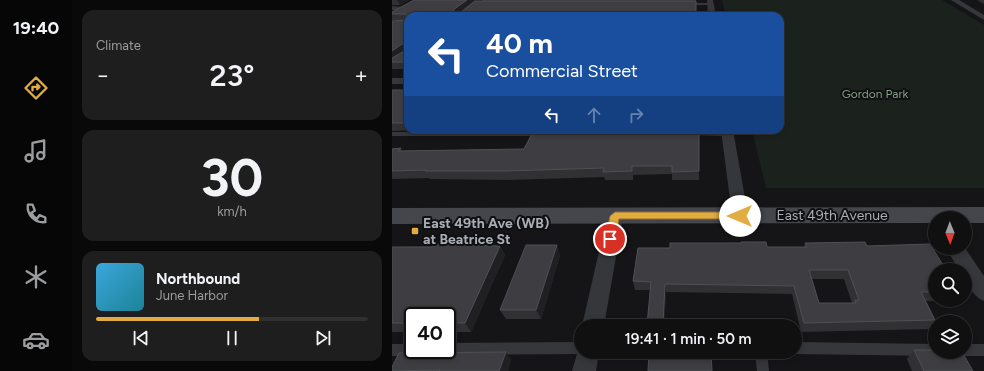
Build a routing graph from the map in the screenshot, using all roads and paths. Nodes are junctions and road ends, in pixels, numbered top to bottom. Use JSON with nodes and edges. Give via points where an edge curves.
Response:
{"nodes":[{"id":1,"x":954,"y":0,"type":"edge"},
{"id":2,"x":711,"y":2,"type":"edge"},
{"id":3,"x":414,"y":3,"type":"edge"},
{"id":4,"x":680,"y":4,"type":"edge"},
{"id":5,"x":392,"y":8,"type":"edge"},
{"id":6,"x":404,"y":8,"type":"junction"},
{"id":7,"x":712,"y":12,"type":"edge"},
{"id":8,"x":392,"y":15,"type":"edge"},
{"id":9,"x":982,"y":16,"type":"edge"},
{"id":10,"x":392,"y":81,"type":"edge"},
{"id":11,"x":404,"y":81,"type":"edge"},
{"id":12,"x":392,"y":134,"type":"edge"},
{"id":13,"x":552,"y":134,"type":"edge"},
{"id":14,"x":727,"y":134,"type":"edge"},
{"id":15,"x":972,"y":215,"type":"edge"},
{"id":16,"x":984,"y":215,"type":"edge"},
{"id":17,"x":392,"y":216,"type":"edge"},
{"id":18,"x":615,"y":216,"type":"junction"},
{"id":19,"x":740,"y":216,"type":"junction"},
{"id":20,"x":928,"y":216,"type":"edge"},
{"id":21,"x":960,"y":255,"type":"edge"},
{"id":22,"x":984,"y":292,"type":"edge"},
{"id":23,"x":594,"y":319,"type":"edge"},
{"id":24,"x":574,"y":348,"type":"edge"},
{"id":25,"x":802,"y":348,"type":"edge"},
{"id":26,"x":456,"y":350,"type":"edge"},
{"id":27,"x":928,"y":350,"type":"edge"},
{"id":28,"x":972,"y":350,"type":"edge"},
{"id":29,"x":984,"y":350,"type":"edge"},
{"id":30,"x":404,"y":351,"type":"edge"},
{"id":31,"x":393,"y":352,"type":"edge"},
{"id":32,"x":587,"y":359,"type":"edge"},
{"id":33,"x":762,"y":359,"type":"edge"},
{"id":34,"x":584,"y":371,"type":"edge"},
{"id":35,"x":763,"y":371,"type":"edge"}],
"edges":[{"from":1,"to":9,"type":"street"},
{"from":2,"to":4,"type":"lane"},
{"from":2,"to":7,"type":"street"},
{"from":3,"to":6,"type":"street"},
{"from":5,"to":6,"type":"street"},
{"from":6,"to":8,"type":"street"},
{"from":10,"to":11,"type":"street"},
{"from":12,"to":13,"type":"lane"},
{"from":14,"to":19,"type":"street"},
{"from":15,"to":16,"type":"street","name":"East 49th Avenue"},
{"from":17,"to":18,"type":"street","name":"East 49th Avenue"},
{"from":18,"to":19,"type":"street","name":"East 49th Avenue"},
{"from":18,"to":23,"type":"street"},
{"from":19,"to":20,"type":"street","name":"East 49th Avenue"},
{"from":21,"to":22,"type":"street"},
{"from":24,"to":26,"type":"lane"},
{"from":25,"to":27,"type":"lane"},
{"from":28,"to":29,"type":"lane"},
{"from":30,"to":31,"type":"lane"},
{"from":32,"to":34,"type":"street"},
{"from":33,"to":35,"type":"lane"}]}
